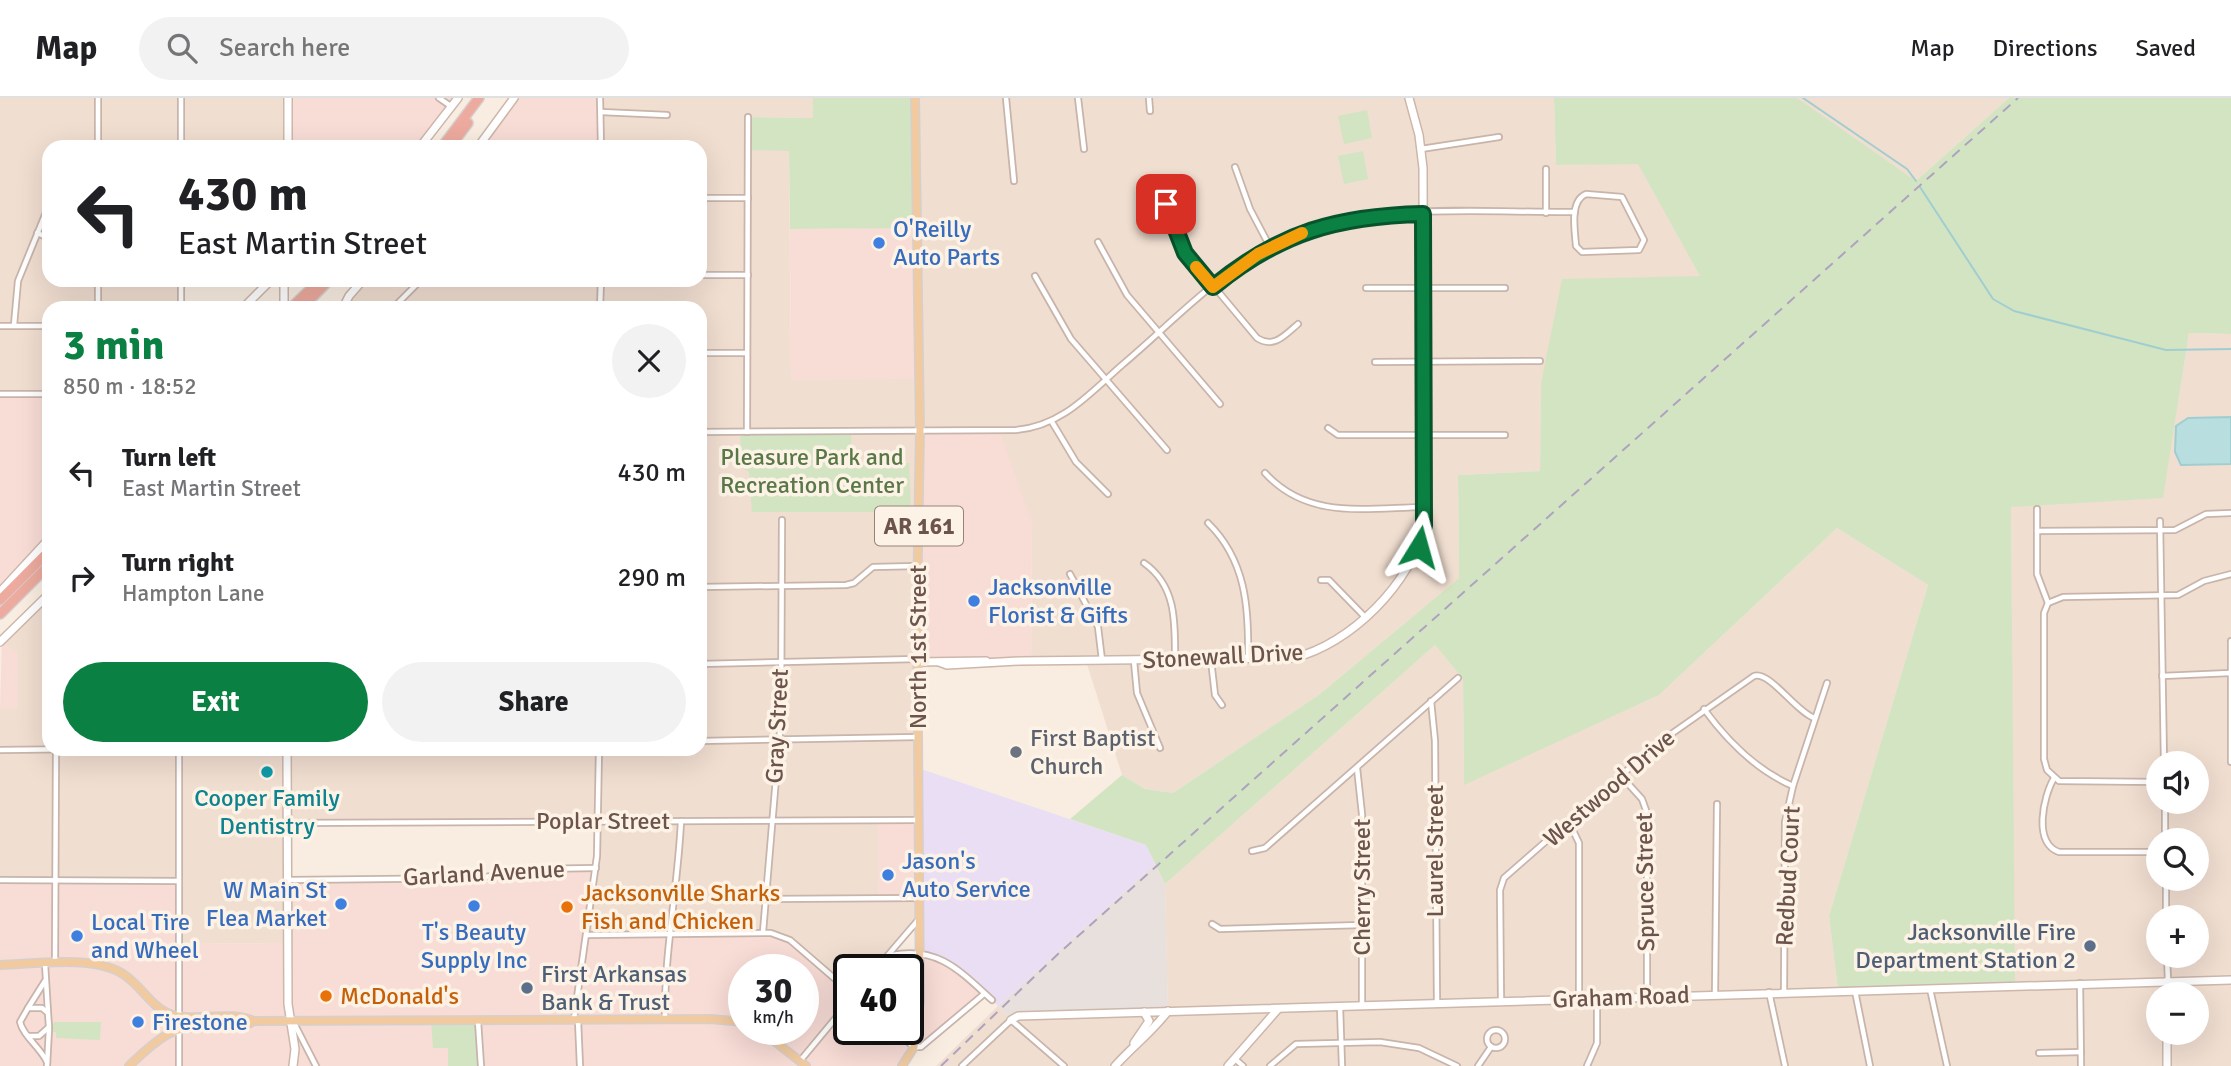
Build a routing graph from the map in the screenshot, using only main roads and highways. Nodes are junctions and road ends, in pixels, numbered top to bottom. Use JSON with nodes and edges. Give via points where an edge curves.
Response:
{"nodes":[{"id":1,"x":288,"y":98,"type":"edge"},
{"id":2,"x":458,"y":98,"type":"edge"},
{"id":3,"x":479,"y":98,"type":"edge"},
{"id":4,"x":486,"y":98,"type":"edge"},
{"id":5,"x":514,"y":98,"type":"edge"},
{"id":6,"x":915,"y":98,"type":"edge"},
{"id":7,"x":1409,"y":98,"type":"edge"},
{"id":8,"x":288,"y":140,"type":"edge"},
{"id":9,"x":426,"y":140,"type":"edge"},
{"id":10,"x":447,"y":140,"type":"edge"},
{"id":11,"x":455,"y":140,"type":"edge"},
{"id":12,"x":483,"y":140,"type":"edge"},
{"id":13,"x":260,"y":287,"type":"edge"},
{"id":14,"x":313,"y":287,"type":"edge"},
{"id":15,"x":322,"y":287,"type":"edge"},
{"id":16,"x":357,"y":287,"type":"edge"},
{"id":17,"x":249,"y":301,"type":"edge"},
{"id":18,"x":298,"y":301,"type":"edge"},
{"id":19,"x":309,"y":301,"type":"edge"},
{"id":20,"x":346,"y":301,"type":"edge"},
{"id":21,"x":42,"y":547,"type":"edge"},
{"id":22,"x":42,"y":557,"type":"edge"},
{"id":23,"x":42,"y":572,"type":"edge"},
{"id":24,"x":0,"y":594,"type":"edge"},
{"id":25,"x":42,"y":601,"type":"edge"},
{"id":26,"x":0,"y":614,"type":"edge"},
{"id":27,"x":0,"y":642,"type":"edge"},
{"id":28,"x":918,"y":661,"type":"junction"},
{"id":29,"x":287,"y":756,"type":"edge"},
{"id":30,"x":0,"y":964,"type":"edge"},
{"id":31,"x":2231,"y":979,"type":"edge"},
{"id":32,"x":2168,"y":981,"type":"joint"},
{"id":33,"x":1278,"y":1009,"type":"junction"},
{"id":34,"x":1168,"y":1011,"type":"junction"},
{"id":35,"x":1144,"y":1012,"type":"junction"},
{"id":36,"x":292,"y":1020,"type":"junction"},
{"id":37,"x":1011,"y":1020,"type":"road end"},
{"id":38,"x":254,"y":1021,"type":"junction"},
{"id":39,"x":728,"y":1022,"type":"edge"},
{"id":40,"x":778,"y":1045,"type":"edge"},
{"id":41,"x":2167,"y":1045,"type":"edge"},
{"id":42,"x":1133,"y":1046,"type":"junction"},
{"id":43,"x":801,"y":1064,"type":"edge"},
{"id":44,"x":129,"y":1066,"type":"edge"},
{"id":45,"x":293,"y":1066,"type":"edge"},
{"id":46,"x":902,"y":1066,"type":"edge"},
{"id":47,"x":1115,"y":1066,"type":"edge"},
{"id":48,"x":1228,"y":1066,"type":"edge"},
{"id":49,"x":2167,"y":1066,"type":"edge"}],
"edges":[{"from":1,"to":8,"type":"main road"},
{"from":2,"to":9,"type":"main road"},
{"from":3,"to":10,"type":"highway"},
{"from":4,"to":11,"type":"highway"},
{"from":5,"to":12,"type":"main road"},
{"from":6,"to":28,"type":"main road","name":"North 1st Street","number":"AR 161"},
{"from":7,"to":28,"type":"main road","name":"Stonewall Drive","via":[[1421,149],[1424,507],[1423,533],[1413,561],[1395,587],[1319,651],[1293,658],[947,665]]},
{"from":13,"to":17,"type":"main road"},
{"from":14,"to":18,"type":"highway"},
{"from":15,"to":19,"type":"highway"},
{"from":16,"to":20,"type":"main road"},
{"from":21,"to":24,"type":"main road"},
{"from":22,"to":24,"type":"highway"},
{"from":23,"to":26,"type":"highway"},
{"from":25,"to":27,"type":"main road"},
{"from":28,"to":46,"type":"main road","name":"North 1st Street","number":"AR 161","via":[[920,1000],[914,1047]]},
{"from":29,"to":36,"type":"main road","via":[[288,1004]]},
{"from":30,"to":38,"type":"main road","via":[[113,968],[163,1010],[178,1016],[243,1016]]},
{"from":31,"to":32,"type":"main road","name":"Graham Road"},
{"from":32,"to":33,"type":"main road","name":"Graham Road"},
{"from":33,"to":34,"type":"main road","name":"Graham Road"},
{"from":33,"to":48,"type":"main road"},
{"from":34,"to":35,"type":"main road","name":"Graham Road"},
{"from":34,"to":42,"type":"main road","via":[[1148,1038]]},
{"from":35,"to":37,"type":"main road","name":"Graham Road","via":[[1018,1016]]},
{"from":35,"to":42,"type":"main road","via":[[1149,1021]]},
{"from":36,"to":38,"type":"main road"},
{"from":36,"to":39,"type":"main road"},
{"from":36,"to":45,"type":"main road"},
{"from":38,"to":44,"type":"main road","via":[[245,1026],[179,1027],[159,1037]]},
{"from":40,"to":43,"type":"main road"},
{"from":41,"to":49,"type":"main road"},
{"from":42,"to":47,"type":"main road"}]}
